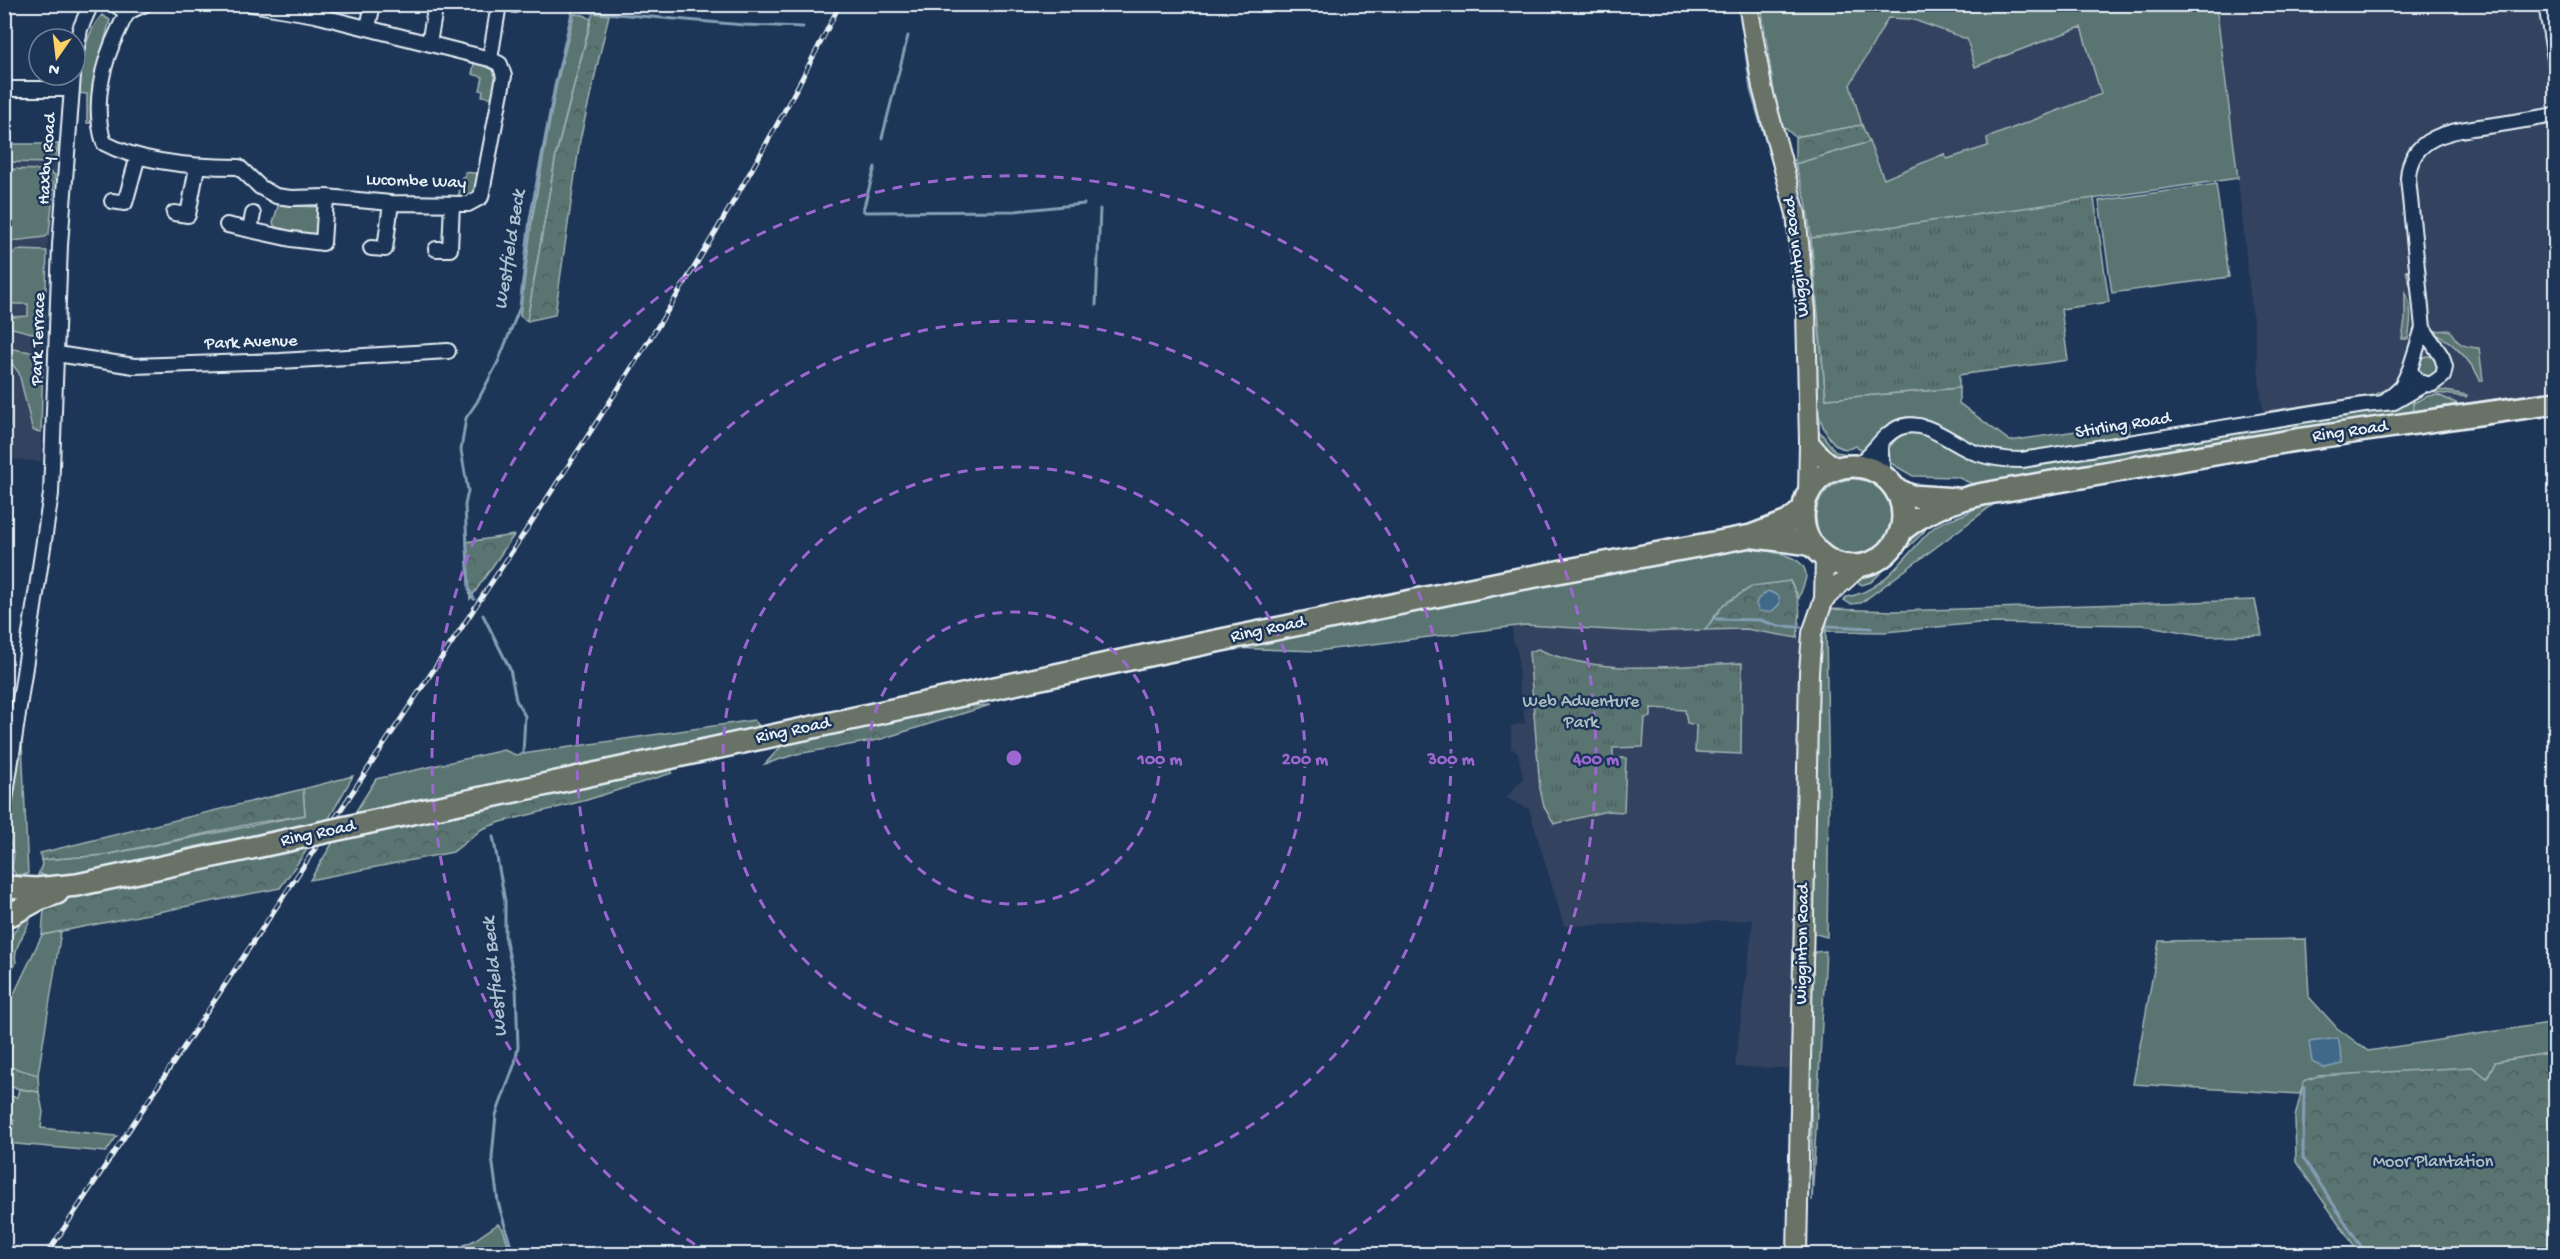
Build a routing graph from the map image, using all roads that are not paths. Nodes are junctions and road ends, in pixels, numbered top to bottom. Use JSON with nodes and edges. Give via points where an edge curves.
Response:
{"nodes":[{"id":1,"x":91,"y":4,"type":"edge"},
{"id":2,"x":114,"y":4,"type":"edge"},
{"id":3,"x":145,"y":4,"type":"edge"},
{"id":4,"x":251,"y":4,"type":"edge"},
{"id":5,"x":373,"y":4,"type":"edge"},
{"id":6,"x":436,"y":4,"type":"edge"},
{"id":7,"x":499,"y":4,"type":"edge"},
{"id":8,"x":1748,"y":4,"type":"edge"},
{"id":9,"x":2546,"y":4,"type":"edge"},
{"id":10,"x":268,"y":6,"type":"edge"},
{"id":11,"x":128,"y":14,"type":"junction"},
{"id":12,"x":81,"y":27,"type":"edge"},
{"id":13,"x":368,"y":27,"type":"junction"},
{"id":14,"x":429,"y":43,"type":"junction"},
{"id":15,"x":490,"y":59,"type":"junction"},
{"id":16,"x":2556,"y":65,"type":"edge"},
{"id":17,"x":27,"y":87,"type":"edge"},
{"id":18,"x":72,"y":87,"type":"edge"},
{"id":19,"x":4,"y":89,"type":"edge"},
{"id":20,"x":2556,"y":115,"type":"edge"},
{"id":21,"x":138,"y":156,"type":"junction"},
{"id":22,"x":198,"y":167,"type":"junction"},
{"id":23,"x":326,"y":197,"type":"junction"},
{"id":24,"x":391,"y":202,"type":"junction"},
{"id":25,"x":125,"y":203,"type":"dead end"},
{"id":26,"x":452,"y":204,"type":"junction"},
{"id":27,"x":254,"y":214,"type":"dead end"},
{"id":28,"x":202,"y":218,"type":"dead end"},
{"id":29,"x":227,"y":225,"type":"dead end"},
{"id":30,"x":250,"y":230,"type":"junction"},
{"id":31,"x":60,"y":245,"type":"joint"},
{"id":32,"x":385,"y":249,"type":"dead end"},
{"id":33,"x":450,"y":249,"type":"dead end"},
{"id":34,"x":2423,"y":328,"type":"junction"},
{"id":35,"x":448,"y":351,"type":"dead end"},
{"id":36,"x":2439,"y":353,"type":"junction"},
{"id":37,"x":57,"y":354,"type":"junction"},
{"id":38,"x":2412,"y":362,"type":"junction"},
{"id":39,"x":2425,"y":384,"type":"junction"},
{"id":40,"x":2384,"y":402,"type":"junction"},
{"id":41,"x":2556,"y":403,"type":"edge"},
{"id":42,"x":1809,"y":442,"type":"junction"},
{"id":43,"x":1880,"y":444,"type":"junction"},
{"id":44,"x":1857,"y":465,"type":"junction"},
{"id":45,"x":1836,"y":468,"type":"junction"},
{"id":46,"x":1889,"y":482,"type":"junction"},
{"id":47,"x":1957,"y":499,"type":"junction"},
{"id":48,"x":1806,"y":502,"type":"junction"},
{"id":49,"x":1902,"y":530,"type":"junction"},
{"id":50,"x":1751,"y":536,"type":"junction"},
{"id":51,"x":1819,"y":552,"type":"junction"},
{"id":52,"x":1860,"y":566,"type":"junction"},
{"id":53,"x":1824,"y":599,"type":"junction"},
{"id":54,"x":4,"y":807,"type":"edge"},
{"id":55,"x":77,"y":885,"type":"junction"},
{"id":56,"x":5,"y":886,"type":"edge"},
{"id":57,"x":7,"y":922,"type":"edge"},
{"id":58,"x":1797,"y":1254,"type":"edge"}],
"edges":[{"from":1,"to":12,"type":"street"},
{"from":2,"to":11,"type":"street"},
{"from":3,"to":11,"type":"street"},
{"from":4,"to":10,"type":"street"},
{"from":5,"to":13,"type":"street"},
{"from":6,"to":14,"type":"street"},
{"from":7,"to":15,"type":"street"},
{"from":8,"to":42,"type":"main road","name":"Wigginton Road","via":[[1761,87],[1796,214],[1806,311]]},
{"from":9,"to":16,"type":"street"},
{"from":10,"to":13,"type":"street"},
{"from":11,"to":21,"type":"street","name":"Lucombe Way","via":[[102,72],[100,132],[104,143]]},
{"from":13,"to":14,"type":"street"},
{"from":14,"to":15,"type":"street"},
{"from":15,"to":26,"type":"street","name":"Lucombe Way","via":[[505,72],[480,197],[468,204]]},
{"from":17,"to":19,"type":"street"},
{"from":18,"to":31,"type":"street","name":"Haxby Road"},
{"from":20,"to":34,"type":"street","via":[[2445,133],[2422,146],[2412,157],[2408,178]]},
{"from":21,"to":22,"type":"street","name":"Lucombe Way"},
{"from":21,"to":25,"type":"street"},
{"from":22,"to":23,"type":"street","name":"Lucombe Way","via":[[239,168],[276,196]]},
{"from":22,"to":28,"type":"street","via":[[181,214]]},
{"from":23,"to":24,"type":"street","name":"Lucombe Way"},
{"from":23,"to":30,"type":"street","via":[[328,244]]},
{"from":24,"to":26,"type":"street","name":"Lucombe Way"},
{"from":24,"to":32,"type":"street"},
{"from":26,"to":33,"type":"street"},
{"from":27,"to":30,"type":"street"},
{"from":29,"to":30,"type":"street"},
{"from":31,"to":37,"type":"street","name":"Park Terrace"},
{"from":34,"to":36,"type":"street"},
{"from":34,"to":38,"type":"street"},
{"from":35,"to":37,"type":"street","name":"Park Avenue","via":[[134,366]]},
{"from":36,"to":38,"type":"street","via":[[2428,350]]},
{"from":36,"to":39,"type":"street","via":[[2444,362],[2443,376]]},
{"from":37,"to":54,"type":"street","name":"Park Terrace","via":[[46,526]]},
{"from":38,"to":39,"type":"street","via":[[2415,379]]},
{"from":38,"to":40,"type":"street","via":[[2402,386]]},
{"from":39,"to":40,"type":"street","name":"Stirling Road","via":[[2402,399]]},
{"from":40,"to":43,"type":"street","name":"Stirling Road","via":[[2022,460],[1976,453],[1916,425],[1897,428]]},
{"from":41,"to":47,"type":"highway","name":"Ring Road","via":[[2296,440]]},
{"from":42,"to":45,"type":"main road"},
{"from":42,"to":48,"type":"main road","name":"Wigginton Road"},
{"from":43,"to":44,"type":"street","name":"Stirling Road"},
{"from":43,"to":46,"type":"street"},
{"from":44,"to":45,"type":"highway"},
{"from":44,"to":46,"type":"highway"},
{"from":45,"to":48,"type":"highway","via":[[1819,478]]},
{"from":46,"to":47,"type":"highway","via":[[1911,495]]},
{"from":46,"to":49,"type":"highway","via":[[1904,509]]},
{"from":47,"to":49,"type":"highway"},
{"from":48,"to":50,"type":"highway","via":[[1788,522]]},
{"from":48,"to":51,"type":"highway","via":[[1807,535]]},
{"from":49,"to":52,"type":"highway","via":[[1886,554]]},
{"from":50,"to":51,"type":"highway","via":[[1803,543]]},
{"from":50,"to":55,"type":"highway","name":"Ring Road","bridge":true,"via":[[1509,580],[1147,655]]},
{"from":51,"to":52,"type":"highway","via":[[1842,564]]},
{"from":51,"to":53,"type":"main road"},
{"from":52,"to":53,"type":"main road"},
{"from":53,"to":58,"type":"main road","name":"Wigginton Road","via":[[1812,633],[1809,672]]},
{"from":55,"to":56,"type":"highway","name":"Ring Road","via":[[36,889]]},
{"from":55,"to":57,"type":"highway","name":"Ring Road","via":[[39,899]]},
{"from":56,"to":57,"type":"highway","via":[[14,900]]}]}
